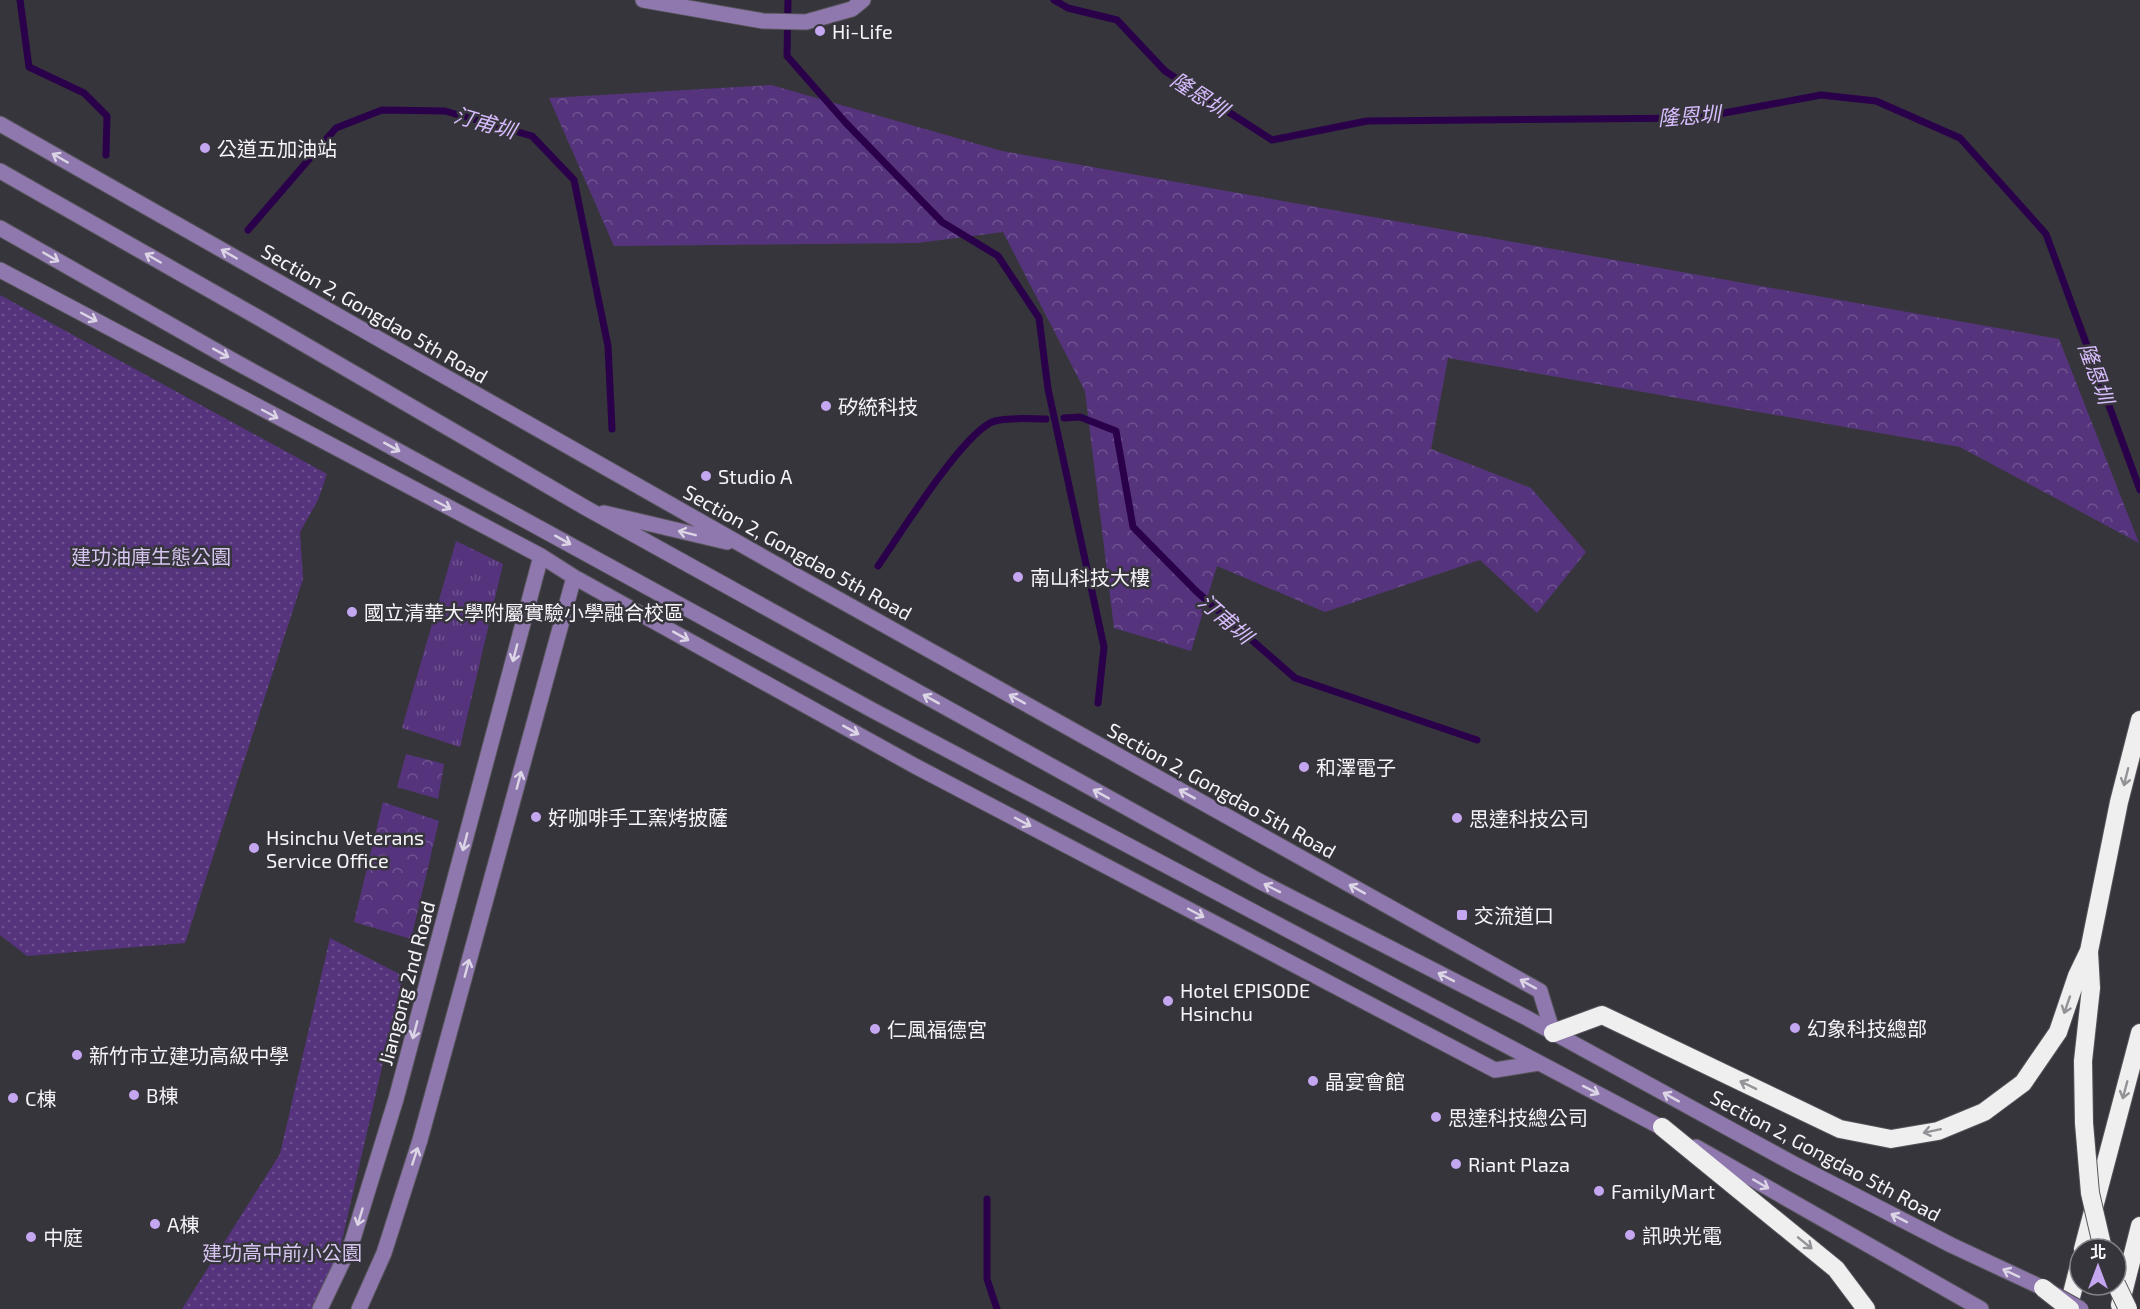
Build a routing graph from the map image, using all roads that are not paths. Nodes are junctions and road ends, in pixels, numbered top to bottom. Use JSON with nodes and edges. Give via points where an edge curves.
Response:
{"nodes":[{"id":1,"x":643,"y":0,"type":"edge"},
{"id":2,"x":863,"y":0,"type":"edge"},
{"id":3,"x":0,"y":124,"type":"edge"},
{"id":4,"x":0,"y":171,"type":"edge"},
{"id":5,"x":0,"y":228,"type":"edge"},
{"id":6,"x":0,"y":270,"type":"edge"},
{"id":7,"x":586,"y":508,"type":"junction"},
{"id":8,"x":744,"y":546,"type":"junction"},
{"id":9,"x":541,"y":556,"type":"junction"},
{"id":10,"x":574,"y":577,"type":"junction"},
{"id":11,"x":2140,"y":720,"type":"edge"},
{"id":12,"x":2089,"y":951,"type":"junction"},
{"id":13,"x":1553,"y":1033,"type":"junction"},
{"id":14,"x":2140,"y":1033,"type":"edge"},
{"id":15,"x":1539,"y":1064,"type":"junction"},
{"id":16,"x":1662,"y":1127,"type":"junction"},
{"id":17,"x":2140,"y":1226,"type":"edge"},
{"id":18,"x":2086,"y":1237,"type":"edge"},
{"id":19,"x":2100,"y":1237,"type":"edge"},
{"id":20,"x":2043,"y":1288,"type":"junction"},
{"id":21,"x":320,"y":1309,"type":"edge"},
{"id":22,"x":359,"y":1309,"type":"edge"},
{"id":23,"x":1866,"y":1309,"type":"edge"},
{"id":24,"x":1981,"y":1309,"type":"edge"},
{"id":25,"x":2069,"y":1309,"type":"edge"},
{"id":26,"x":2081,"y":1309,"type":"edge"},
{"id":27,"x":2119,"y":1309,"type":"edge"}],
"edges":[{"from":1,"to":2,"type":"street","via":[[763,21],[806,22],[852,9]]},
{"from":8,"to":3,"type":"street","name":"Section 2, Gongdao 5th Road","one_way":true},
{"from":7,"to":4,"type":"street","name":"Section 2, Gongdao 5th Road","one_way":true},
{"from":5,"to":15,"type":"street","one_way":true,"via":[[234,361],[874,711]]},
{"from":6,"to":9,"type":"street","one_way":true},
{"from":8,"to":7,"type":"street","one_way":true},
{"from":13,"to":7,"type":"street","name":"Section 2, Gongdao 5th Road","one_way":true,"via":[[1259,881]]},
{"from":13,"to":8,"type":"street","name":"Section 2, Gongdao 5th Road","one_way":true,"via":[[1540,991]]},
{"from":9,"to":10,"type":"street"},
{"from":9,"to":21,"type":"street","name":"Jiangong 2nd Road","one_way":true,"via":[[396,1099],[352,1242]]},
{"from":10,"to":15,"type":"street","one_way":true,"via":[[915,766],[1495,1070]]},
{"from":22,"to":10,"type":"street","one_way":true,"via":[[384,1253],[420,1140]]},
{"from":11,"to":12,"type":"highway","one_way":true},
{"from":12,"to":13,"type":"highway","one_way":true,"via":[[2058,1032],[2023,1083],[1984,1112],[1938,1131],[1891,1139],[1840,1129],[1602,1015]]},
{"from":12,"to":19,"type":"highway","bridge":true,"via":[[2091,988],[2083,1061],[2084,1123],[2090,1193]]},
{"from":20,"to":13,"type":"street","name":"Section 2, Gongdao 5th Road","one_way":true,"bridge":true,"via":[[1794,1164]]},
{"from":14,"to":18,"type":"highway","one_way":true},
{"from":15,"to":16,"type":"street","one_way":true},
{"from":16,"to":23,"type":"highway","one_way":true,"via":[[1836,1269]]},
{"from":16,"to":24,"type":"street","one_way":true},
{"from":17,"to":27,"type":"highway"},
{"from":20,"to":25,"type":"highway","bridge":true},
{"from":20,"to":26,"type":"street","name":"Section 2, Gongdao 5th Road","bridge":true}]}
